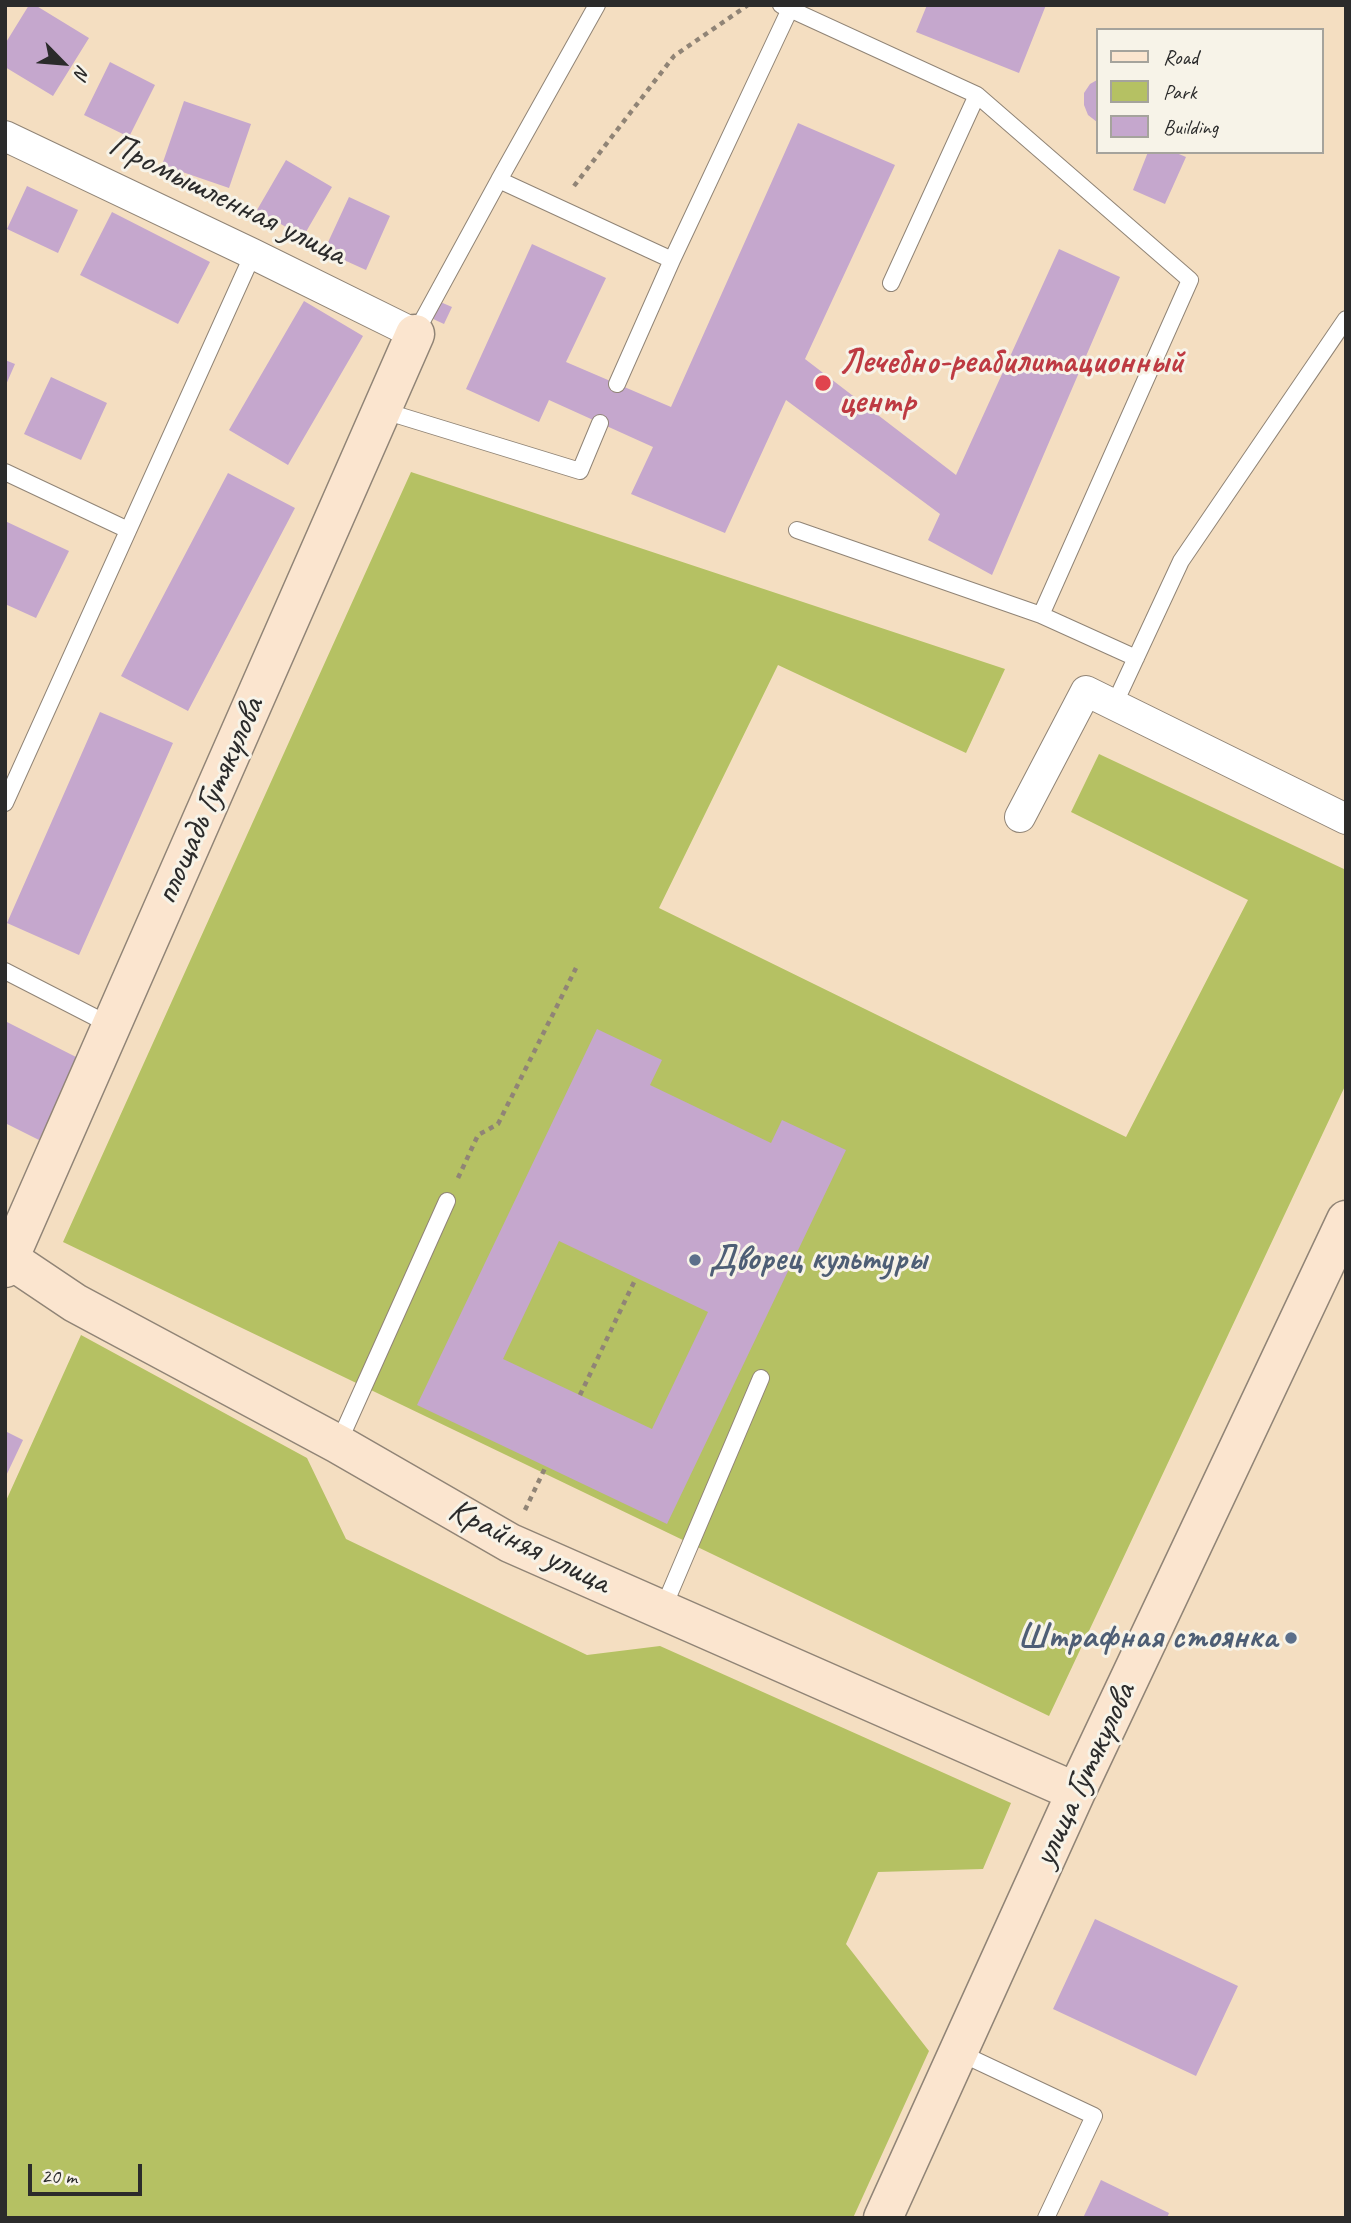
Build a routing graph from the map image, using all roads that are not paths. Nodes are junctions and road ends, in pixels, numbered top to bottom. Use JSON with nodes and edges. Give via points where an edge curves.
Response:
{"nodes":[{"id":1,"x":597,"y":5,"type":"edge"},
{"id":2,"x":786,"y":7,"type":"edge"},
{"id":3,"x":977,"y":95,"type":"junction"},
{"id":4,"x":5,"y":136,"type":"edge"},
{"id":5,"x":499,"y":180,"type":"junction"},
{"id":6,"x":253,"y":254,"type":"junction"},
{"id":7,"x":672,"y":260,"type":"junction"},
{"id":8,"x":891,"y":283,"type":"dead end"},
{"id":9,"x":1346,"y":319,"type":"edge"},
{"id":10,"x":415,"y":334,"type":"junction"},
{"id":11,"x":617,"y":384,"type":"dead end"},
{"id":12,"x":381,"y":410,"type":"junction"},
{"id":13,"x":600,"y":423,"type":"dead end"},
{"id":14,"x":5,"y":472,"type":"edge"},
{"id":15,"x":128,"y":530,"type":"junction"},
{"id":16,"x":797,"y":530,"type":"dead end"},
{"id":17,"x":1041,"y":615,"type":"junction"},
{"id":18,"x":1136,"y":658,"type":"junction"},
{"id":19,"x":1114,"y":705,"type":"junction"},
{"id":20,"x":10,"y":782,"type":"edge"},
{"id":21,"x":5,"y":803,"type":"edge"},
{"id":22,"x":1020,"y":817,"type":"dead end"},
{"id":23,"x":1346,"y":819,"type":"edge"},
{"id":24,"x":5,"y":971,"type":"edge"},
{"id":25,"x":112,"y":1026,"type":"junction"},
{"id":26,"x":447,"y":1200,"type":"road end"},
{"id":27,"x":1346,"y":1220,"type":"edge"},
{"id":28,"x":7,"y":1260,"type":"edge"},
{"id":29,"x":761,"y":1378,"type":"dead end"},
{"id":30,"x":338,"y":1444,"type":"junction"},
{"id":31,"x":662,"y":1611,"type":"junction"},
{"id":32,"x":1076,"y":1792,"type":"junction"},
{"id":33,"x":958,"y":2052,"type":"junction"},
{"id":34,"x":883,"y":2218,"type":"edge"},
{"id":35,"x":1046,"y":2218,"type":"edge"}],
"edges":[{"from":1,"to":5,"type":"lane"},
{"from":2,"to":3,"type":"lane"},
{"from":2,"to":7,"type":"lane"},
{"from":3,"to":8,"type":"lane"},
{"from":3,"to":17,"type":"lane","via":[[1190,280]]},
{"from":4,"to":6,"type":"street","name":"Промышленная улица"},
{"from":5,"to":7,"type":"lane"},
{"from":5,"to":10,"type":"lane"},
{"from":6,"to":10,"type":"street","name":"Промышленная улица"},
{"from":6,"to":15,"type":"lane"},
{"from":7,"to":11,"type":"lane"},
{"from":9,"to":18,"type":"lane","via":[[1181,561]]},
{"from":10,"to":12,"type":"street","name":"площадь Гутякулова"},
{"from":12,"to":13,"type":"lane","via":[[580,471]]},
{"from":12,"to":25,"type":"street","name":"площадь Гутякулова"},
{"from":14,"to":15,"type":"lane"},
{"from":15,"to":20,"type":"lane"},
{"from":16,"to":17,"type":"lane"},
{"from":17,"to":18,"type":"lane"},
{"from":18,"to":19,"type":"lane"},
{"from":19,"to":22,"type":"street","via":[[1086,691]]},
{"from":19,"to":23,"type":"street"},
{"from":20,"to":21,"type":"lane"},
{"from":24,"to":25,"type":"lane"},
{"from":25,"to":28,"type":"street","name":"площадь Гутякулова"},
{"from":26,"to":30,"type":"lane"},
{"from":27,"to":32,"type":"street","name":"улица Гутякулова"},
{"from":28,"to":30,"type":"street","name":"Крайняя улица","via":[[75,1303]]},
{"from":29,"to":31,"type":"lane"},
{"from":30,"to":31,"type":"street","name":"Крайняя улица","via":[[510,1543]]},
{"from":31,"to":32,"type":"street","name":"Крайняя улица"},
{"from":32,"to":33,"type":"street","name":"улица Гутякулова"},
{"from":33,"to":34,"type":"street","name":"улица Гутякулова"},
{"from":33,"to":35,"type":"lane","via":[[1094,2116]]}]}
